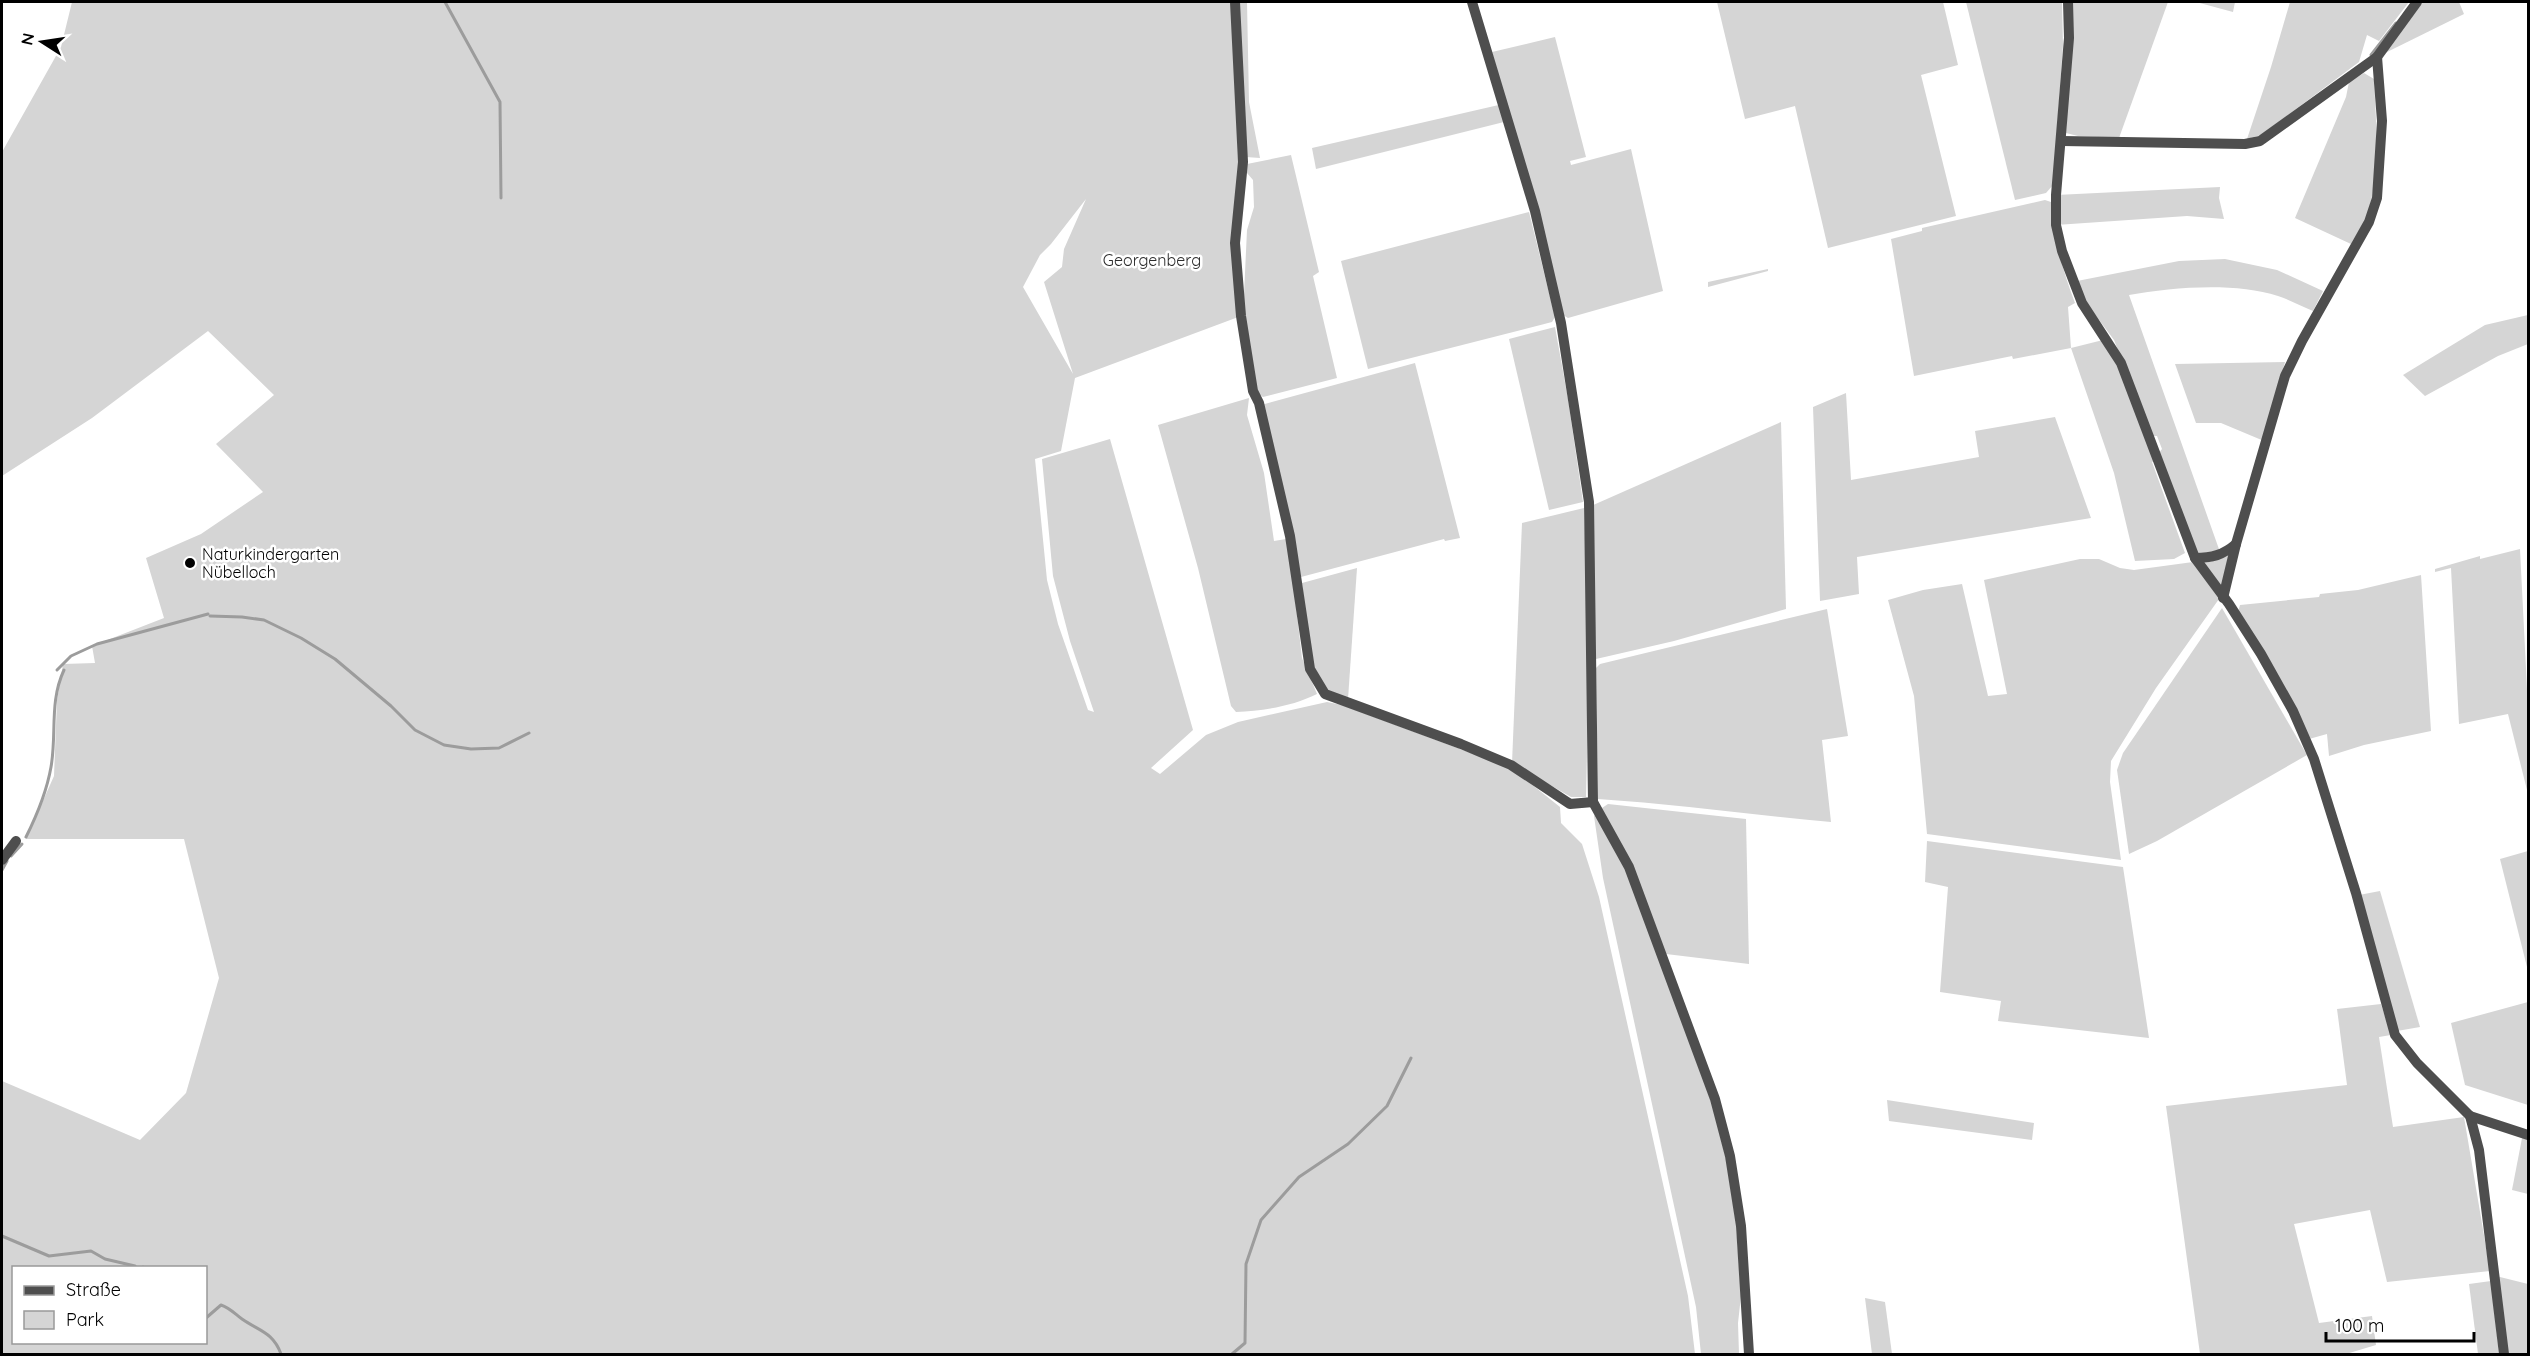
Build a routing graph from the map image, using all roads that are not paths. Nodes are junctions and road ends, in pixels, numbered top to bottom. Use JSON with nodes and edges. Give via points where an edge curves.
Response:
{"nodes":[{"id":1,"x":1235,"y":2,"type":"edge"},
{"id":2,"x":1472,"y":2,"type":"edge"},
{"id":3,"x":2068,"y":2,"type":"edge"},
{"id":4,"x":2417,"y":2,"type":"edge"},
{"id":5,"x":2377,"y":57,"type":"junction"},
{"id":6,"x":2062,"y":141,"type":"junction"},
{"id":7,"x":2236,"y":544,"type":"junction"},
{"id":8,"x":2195,"y":558,"type":"junction"},
{"id":9,"x":2223,"y":598,"type":"junction"},
{"id":10,"x":1593,"y":802,"type":"junction"},
{"id":11,"x":16,"y":841,"type":"dead end"},
{"id":12,"x":2,"y":860,"type":"edge"},
{"id":13,"x":2470,"y":1116,"type":"junction"},
{"id":14,"x":2529,"y":1135,"type":"edge"},
{"id":15,"x":1749,"y":1354,"type":"edge"},
{"id":16,"x":2504,"y":1354,"type":"edge"}],
"edges":[{"from":1,"to":10,"type":"street","via":[[1243,162],[1235,243],[1241,316],[1253,391],[1290,536],[1310,669],[1324,694],[1511,765],[1570,804]]},
{"from":2,"to":10,"type":"street","via":[[1535,211],[1561,322],[1589,502]]},
{"from":3,"to":6,"type":"street"},
{"from":4,"to":5,"type":"street"},
{"from":5,"to":6,"type":"street","via":[[2260,141]]},
{"from":5,"to":7,"type":"street","via":[[2382,121],[2377,198],[2369,222],[2285,376]]},
{"from":6,"to":8,"type":"street","via":[[2056,225],[2062,251],[2082,303],[2121,363]]},
{"from":7,"to":8,"type":"street","via":[[2225,553]]},
{"from":7,"to":9,"type":"street"},
{"from":8,"to":9,"type":"street"},
{"from":9,"to":13,"type":"street","via":[[2261,654],[2314,759],[2395,1035]]},
{"from":10,"to":15,"type":"street","via":[[1629,867],[1718,1107],[1741,1226]]},
{"from":11,"to":12,"type":"street"},
{"from":13,"to":14,"type":"street"},
{"from":13,"to":16,"type":"street","via":[[2479,1150]]}]}
